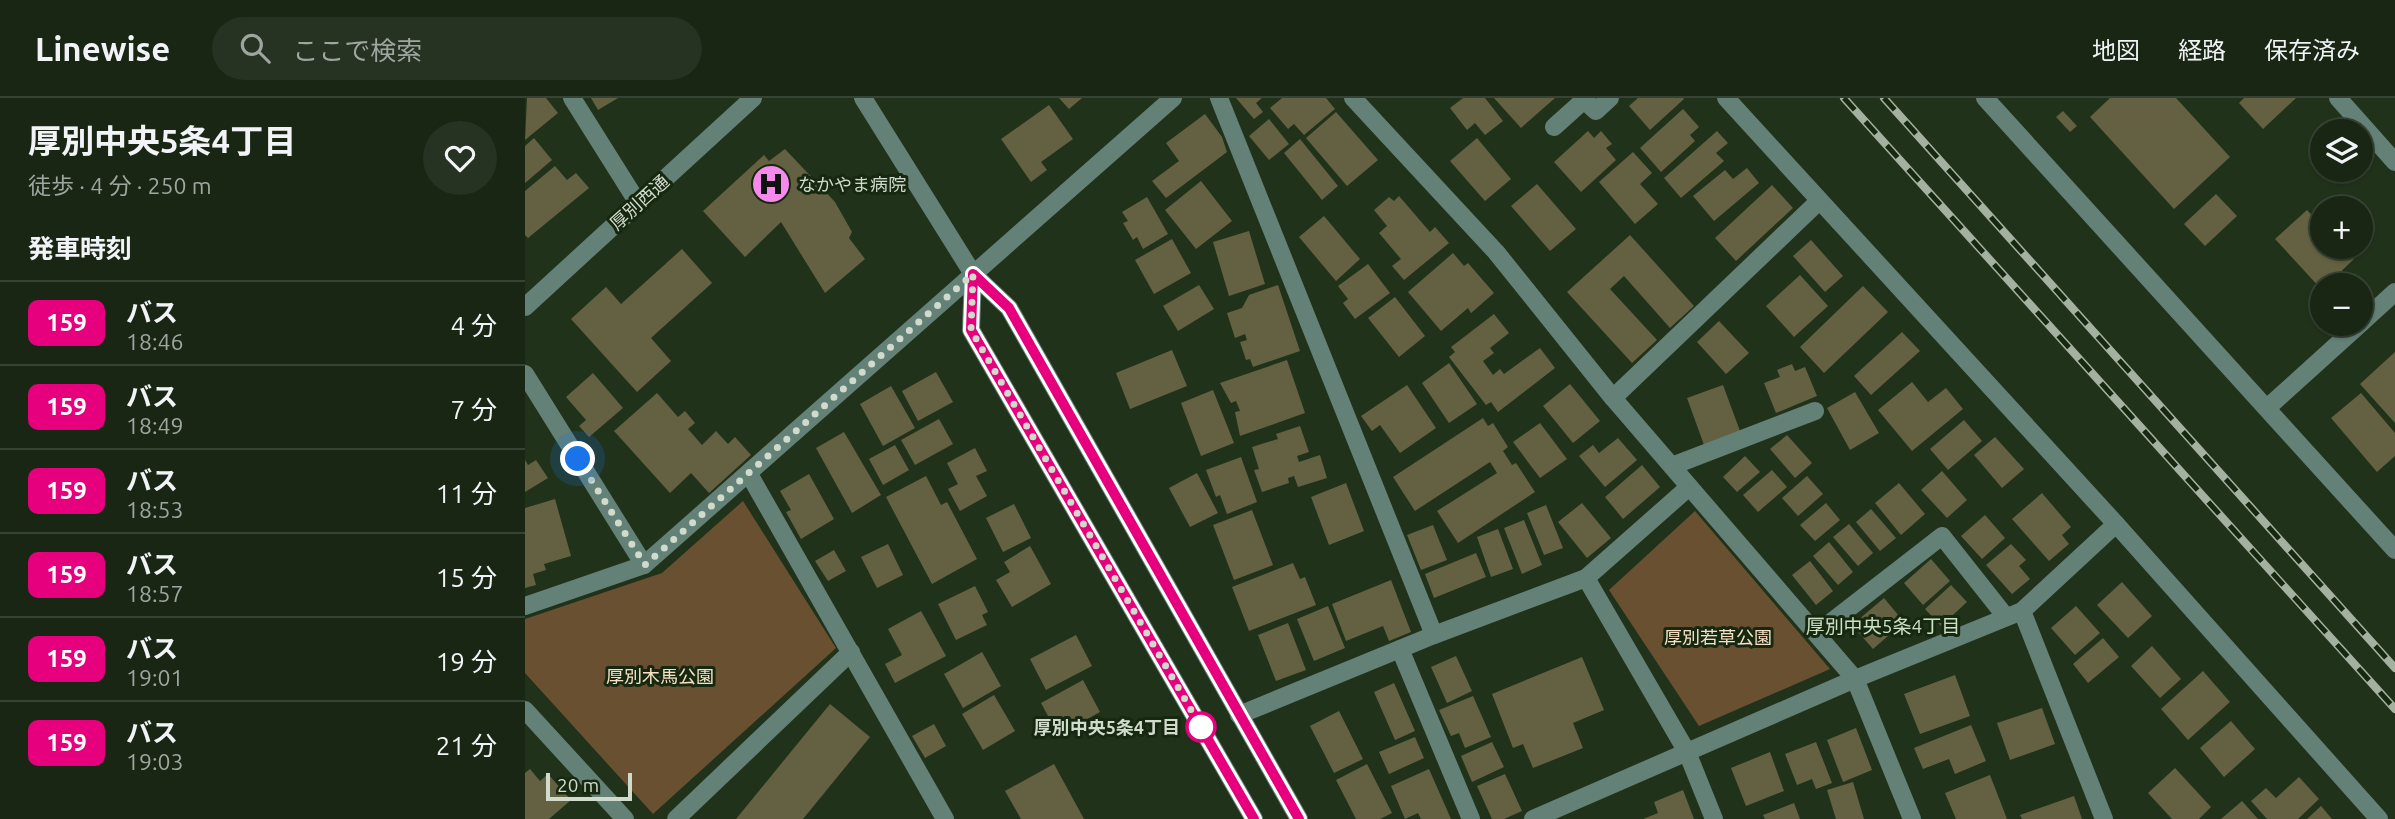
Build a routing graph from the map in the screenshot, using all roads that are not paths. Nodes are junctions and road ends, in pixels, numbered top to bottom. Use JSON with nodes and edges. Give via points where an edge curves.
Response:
{"nodes":[{"id":1,"x":572,"y":98,"type":"edge"},
{"id":2,"x":753,"y":98,"type":"edge"},
{"id":3,"x":863,"y":98,"type":"edge"},
{"id":4,"x":1173,"y":98,"type":"edge"},
{"id":5,"x":1219,"y":98,"type":"edge"},
{"id":6,"x":1353,"y":98,"type":"edge"},
{"id":7,"x":1610,"y":98,"type":"edge"},
{"id":8,"x":1726,"y":98,"type":"edge"},
{"id":9,"x":1985,"y":98,"type":"edge"},
{"id":10,"x":2338,"y":98,"type":"edge"},
{"id":11,"x":1554,"y":127,"type":"dead end"},
{"id":12,"x":2395,"y":162,"type":"edge"},
{"id":13,"x":1819,"y":201,"type":"junction"},
{"id":14,"x":638,"y":203,"type":"junction"},
{"id":15,"x":973,"y":274,"type":"junction"},
{"id":16,"x":2395,"y":292,"type":"edge"},
{"id":17,"x":525,"y":307,"type":"edge"},
{"id":18,"x":2373,"y":311,"type":"edge"},
{"id":19,"x":2346,"y":336,"type":"edge"},
{"id":20,"x":525,"y":374,"type":"edge"},
{"id":21,"x":1613,"y":398,"type":"junction"},
{"id":22,"x":2267,"y":408,"type":"junction"},
{"id":23,"x":1815,"y":411,"type":"dead end"},
{"id":24,"x":1672,"y":466,"type":"junction"},
{"id":25,"x":749,"y":474,"type":"junction"},
{"id":26,"x":1689,"y":487,"type":"junction"},
{"id":27,"x":2116,"y":524,"type":"junction"},
{"id":28,"x":2395,"y":550,"type":"edge"},
{"id":29,"x":645,"y":565,"type":"junction"},
{"id":30,"x":1586,"y":578,"type":"junction"},
{"id":31,"x":525,"y":606,"type":"edge"},
{"id":32,"x":2014,"y":614,"type":"junction"},
{"id":33,"x":1817,"y":633,"type":"junction"},
{"id":34,"x":1434,"y":635,"type":"junction"},
{"id":35,"x":1400,"y":649,"type":"junction"},
{"id":36,"x":851,"y":652,"type":"junction"},
{"id":37,"x":1855,"y":679,"type":"junction"},
{"id":38,"x":525,"y":710,"type":"edge"},
{"id":39,"x":1239,"y":715,"type":"junction"},
{"id":40,"x":1687,"y":752,"type":"junction"},
{"id":41,"x":625,"y":819,"type":"edge"},
{"id":42,"x":676,"y":819,"type":"edge"},
{"id":43,"x":945,"y":819,"type":"edge"},
{"id":44,"x":1254,"y":819,"type":"edge"},
{"id":45,"x":1299,"y":819,"type":"edge"},
{"id":46,"x":1471,"y":819,"type":"edge"},
{"id":47,"x":1533,"y":819,"type":"edge"},
{"id":48,"x":1714,"y":819,"type":"edge"},
{"id":49,"x":1912,"y":819,"type":"edge"},
{"id":50,"x":2104,"y":819,"type":"edge"},
{"id":51,"x":2379,"y":819,"type":"edge"}],
"edges":[{"from":1,"to":14,"type":"street"},
{"from":2,"to":14,"type":"street","name":"厚別西通"},
{"from":3,"to":15,"type":"street"},
{"from":4,"to":15,"type":"street"},
{"from":5,"to":34,"type":"street"},
{"from":6,"to":21,"type":"street","via":[[1496,253]]},
{"from":7,"to":11,"type":"street","via":[[1596,111],[1584,100]]},
{"from":8,"to":13,"type":"street"},
{"from":9,"to":22,"type":"street"},
{"from":10,"to":12,"type":"street"},
{"from":13,"to":21,"type":"street"},
{"from":13,"to":27,"type":"street"},
{"from":14,"to":17,"type":"street","name":"厚別西通"},
{"from":15,"to":25,"type":"street"},
{"from":15,"to":39,"type":"street","via":[[1009,308]]},
{"from":15,"to":44,"type":"street","via":[[971,330]]},
{"from":16,"to":18,"type":"street"},
{"from":19,"to":22,"type":"street"},
{"from":20,"to":29,"type":"street"},
{"from":21,"to":24,"type":"street"},
{"from":22,"to":28,"type":"street"},
{"from":23,"to":24,"type":"street"},
{"from":24,"to":26,"type":"street"},
{"from":25,"to":29,"type":"street"},
{"from":25,"to":36,"type":"street"},
{"from":26,"to":30,"type":"street"},
{"from":26,"to":33,"type":"street"},
{"from":27,"to":32,"type":"street"},
{"from":27,"to":51,"type":"street"},
{"from":29,"to":31,"type":"street"},
{"from":30,"to":34,"type":"street"},
{"from":30,"to":40,"type":"street"},
{"from":32,"to":33,"type":"street","via":[[1942,536]]},
{"from":32,"to":37,"type":"street"},
{"from":32,"to":50,"type":"street"},
{"from":33,"to":37,"type":"street"},
{"from":34,"to":35,"type":"street"},
{"from":35,"to":39,"type":"street"},
{"from":35,"to":46,"type":"street"},
{"from":36,"to":42,"type":"street"},
{"from":36,"to":43,"type":"street"},
{"from":37,"to":40,"type":"street"},
{"from":37,"to":49,"type":"street"},
{"from":38,"to":41,"type":"street"},
{"from":39,"to":45,"type":"street"},
{"from":40,"to":47,"type":"street"},
{"from":40,"to":48,"type":"street"}]}
